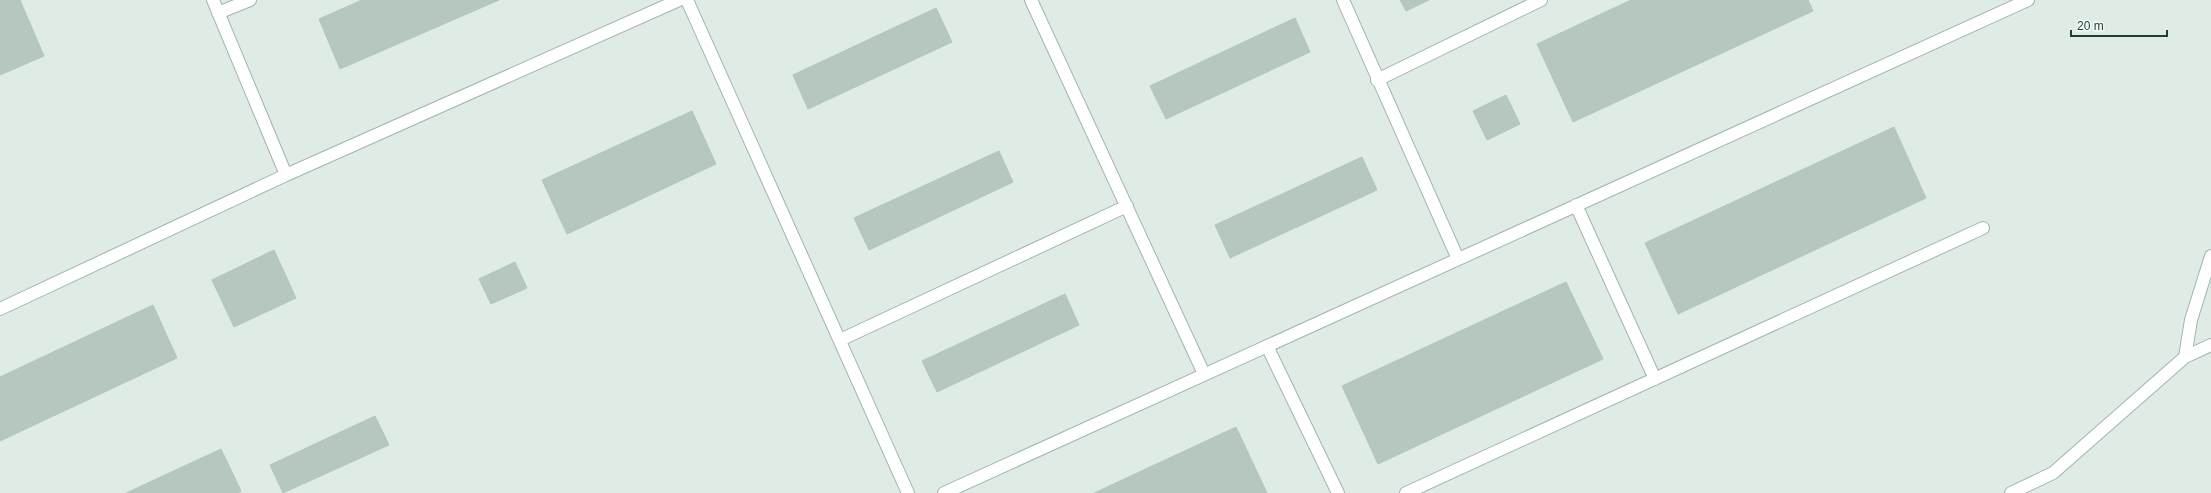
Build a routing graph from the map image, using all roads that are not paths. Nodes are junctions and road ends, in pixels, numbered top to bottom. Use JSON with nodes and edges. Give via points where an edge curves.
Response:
{"nodes":[{"id":1,"x":213,"y":0,"type":"edge"},
{"id":2,"x":250,"y":0,"type":"edge"},
{"id":3,"x":679,"y":0,"type":"edge"},
{"id":4,"x":687,"y":0,"type":"edge"},
{"id":5,"x":1031,"y":0,"type":"edge"},
{"id":6,"x":1343,"y":0,"type":"edge"},
{"id":7,"x":1541,"y":0,"type":"edge"},
{"id":8,"x":2028,"y":0,"type":"edge"},
{"id":9,"x":2012,"y":3,"type":"edge"},
{"id":10,"x":218,"y":13,"type":"junction"},
{"id":11,"x":1377,"y":80,"type":"junction"},
{"id":12,"x":286,"y":175,"type":"junction"},
{"id":13,"x":1576,"y":205,"type":"junction"},
{"id":14,"x":1127,"y":206,"type":"junction"},
{"id":15,"x":1983,"y":228,"type":"dead end"},
{"id":16,"x":2211,"y":256,"type":"edge"},
{"id":17,"x":1458,"y":259,"type":"junction"},
{"id":18,"x":0,"y":309,"type":"edge"},
{"id":19,"x":840,"y":340,"type":"junction"},
{"id":20,"x":2211,"y":345,"type":"edge"},
{"id":21,"x":1267,"y":346,"type":"junction"},
{"id":22,"x":2185,"y":358,"type":"junction"},
{"id":23,"x":1204,"y":374,"type":"junction"},
{"id":24,"x":1655,"y":379,"type":"junction"},
{"id":25,"x":908,"y":493,"type":"edge"},
{"id":26,"x":944,"y":493,"type":"edge"},
{"id":27,"x":1338,"y":493,"type":"edge"},
{"id":28,"x":1406,"y":493,"type":"edge"},
{"id":29,"x":2011,"y":493,"type":"edge"}],
"edges":[{"from":1,"to":10,"type":"lane"},
{"from":2,"to":10,"type":"lane"},
{"from":3,"to":12,"type":"lane"},
{"from":4,"to":19,"type":"lane"},
{"from":5,"to":14,"type":"lane"},
{"from":6,"to":11,"type":"lane"},
{"from":7,"to":11,"type":"lane"},
{"from":8,"to":9,"type":"lane"},
{"from":9,"to":13,"type":"lane"},
{"from":10,"to":12,"type":"lane"},
{"from":11,"to":17,"type":"lane"},
{"from":12,"to":18,"type":"lane"},
{"from":13,"to":17,"type":"lane"},
{"from":13,"to":24,"type":"lane"},
{"from":14,"to":19,"type":"lane"},
{"from":14,"to":23,"type":"lane"},
{"from":15,"to":24,"type":"lane"},
{"from":16,"to":22,"type":"lane","via":[[2191,320]]},
{"from":17,"to":21,"type":"lane"},
{"from":19,"to":25,"type":"lane"},
{"from":20,"to":22,"type":"lane"},
{"from":21,"to":23,"type":"lane"},
{"from":21,"to":27,"type":"lane"},
{"from":22,"to":29,"type":"lane","via":[[2053,473]]},
{"from":23,"to":26,"type":"lane"},
{"from":24,"to":28,"type":"lane"}]}
